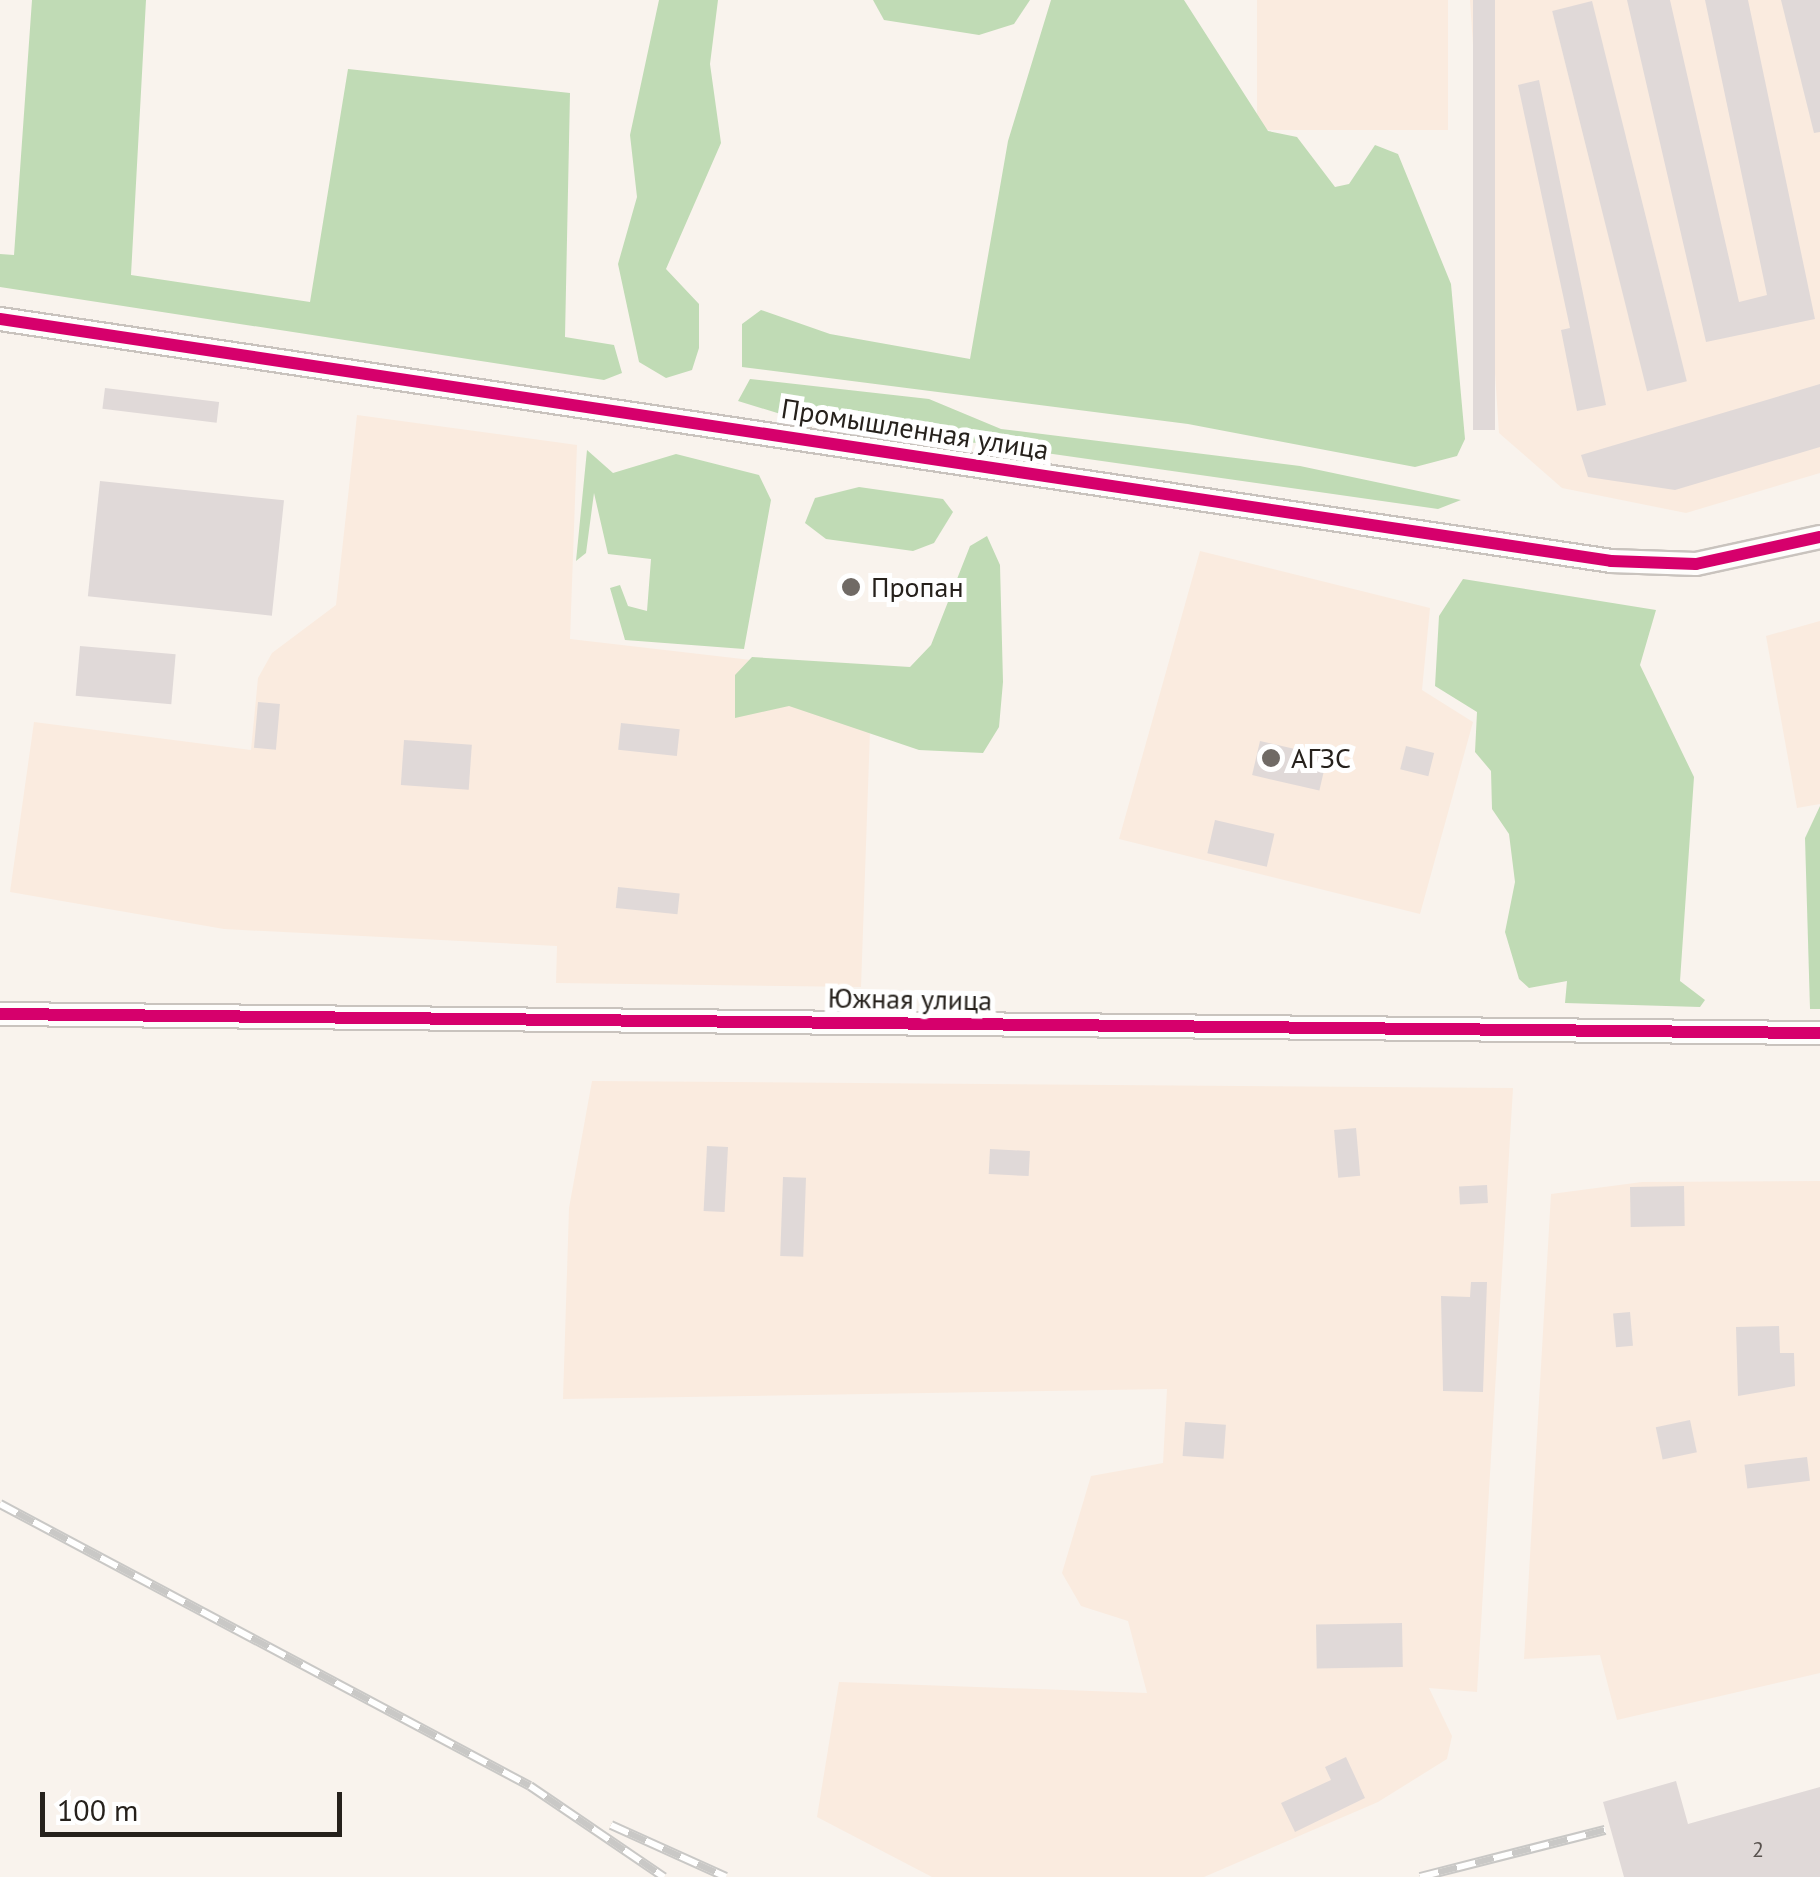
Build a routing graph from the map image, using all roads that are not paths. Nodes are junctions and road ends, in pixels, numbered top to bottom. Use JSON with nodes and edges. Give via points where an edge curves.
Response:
{"nodes":[{"id":1,"x":0,"y":319,"type":"edge"},
{"id":2,"x":1820,"y":537,"type":"edge"},
{"id":3,"x":0,"y":1014,"type":"edge"},
{"id":4,"x":1820,"y":1033,"type":"edge"}],
"edges":[{"from":1,"to":2,"type":"street","name":"Промышленная улица","via":[[1612,561],[1696,564]]},
{"from":3,"to":4,"type":"street","name":"Южная улица"}]}
